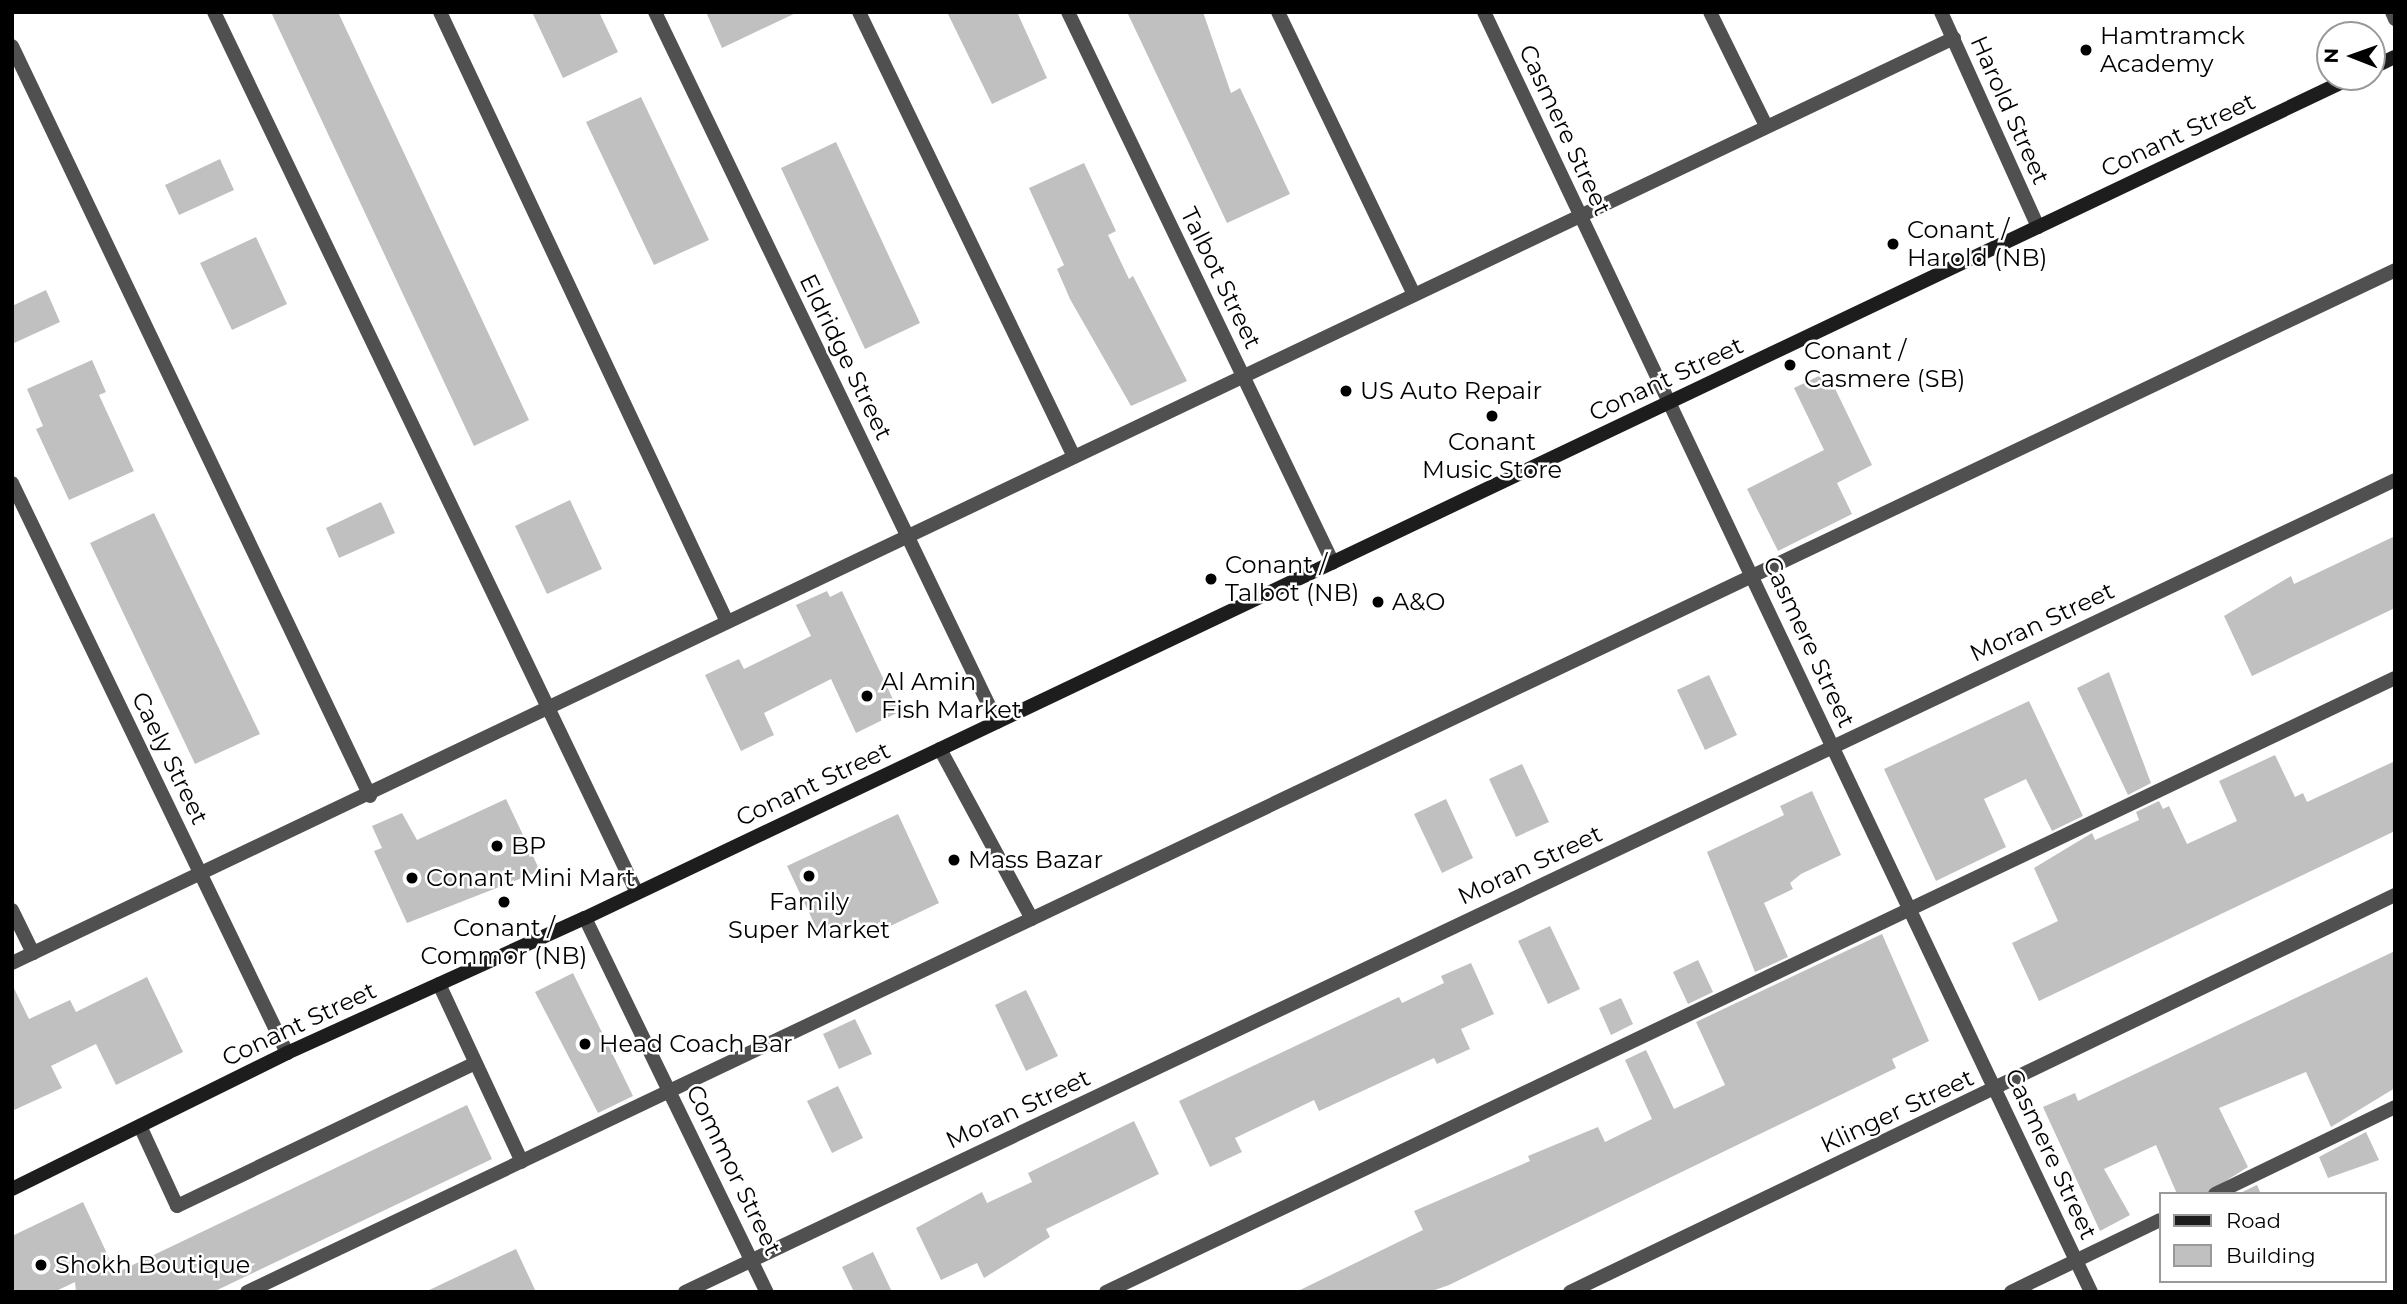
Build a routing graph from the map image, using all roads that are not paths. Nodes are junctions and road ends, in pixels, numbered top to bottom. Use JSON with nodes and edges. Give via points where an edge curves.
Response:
{"nodes":[{"id":1,"x":214,"y":12,"type":"edge"},
{"id":2,"x":440,"y":12,"type":"edge"},
{"id":3,"x":654,"y":12,"type":"edge"},
{"id":4,"x":859,"y":12,"type":"edge"},
{"id":5,"x":1068,"y":12,"type":"edge"},
{"id":6,"x":1278,"y":12,"type":"edge"},
{"id":7,"x":1484,"y":12,"type":"edge"},
{"id":8,"x":1710,"y":12,"type":"edge"},
{"id":9,"x":1941,"y":12,"type":"edge"},
{"id":10,"x":2392,"y":12,"type":"edge"},
{"id":11,"x":2395,"y":19,"type":"edge"},
{"id":12,"x":1954,"y":38,"type":"junction"},
{"id":13,"x":12,"y":46,"type":"edge"},
{"id":14,"x":2324,"y":91,"type":"edge"},
{"id":15,"x":1766,"y":126,"type":"junction"},
{"id":16,"x":1580,"y":214,"type":"junction"},
{"id":17,"x":2038,"y":227,"type":"junction"},
{"id":18,"x":2395,"y":270,"type":"edge"},
{"id":19,"x":1413,"y":293,"type":"junction"},
{"id":20,"x":1243,"y":376,"type":"junction"},
{"id":21,"x":1671,"y":402,"type":"junction"},
{"id":22,"x":1073,"y":455,"type":"junction"},
{"id":23,"x":2395,"y":480,"type":"edge"},
{"id":24,"x":12,"y":483,"type":"edge"},
{"id":25,"x":906,"y":535,"type":"junction"},
{"id":26,"x":1332,"y":563,"type":"junction"},
{"id":27,"x":1753,"y":576,"type":"junction"},
{"id":28,"x":727,"y":622,"type":"junction"},
{"id":29,"x":2395,"y":678,"type":"edge"},
{"id":30,"x":550,"y":710,"type":"junction"},
{"id":31,"x":997,"y":722,"type":"junction"},
{"id":32,"x":1833,"y":746,"type":"junction"},
{"id":33,"x":940,"y":749,"type":"junction"},
{"id":34,"x":370,"y":796,"type":"junction"},
{"id":35,"x":200,"y":873,"type":"junction"},
{"id":36,"x":637,"y":893,"type":"junction"},
{"id":37,"x":2395,"y":895,"type":"edge"},
{"id":38,"x":1911,"y":910,"type":"junction"},
{"id":39,"x":12,"y":911,"type":"edge"},
{"id":40,"x":586,"y":918,"type":"junction"},
{"id":41,"x":1032,"y":919,"type":"junction"},
{"id":42,"x":33,"y":953,"type":"junction"},
{"id":43,"x":12,"y":963,"type":"edge"},
{"id":44,"x":439,"y":984,"type":"junction"},
{"id":45,"x":287,"y":1053,"type":"junction"},
{"id":46,"x":475,"y":1063,"type":"junction"},
{"id":47,"x":1995,"y":1089,"type":"junction"},
{"id":48,"x":670,"y":1092,"type":"junction"},
{"id":49,"x":2395,"y":1107,"type":"edge"},
{"id":50,"x":140,"y":1126,"type":"junction"},
{"id":51,"x":522,"y":1162,"type":"junction"},
{"id":52,"x":12,"y":1189,"type":"edge"},
{"id":53,"x":2219,"y":1192,"type":"edge"},
{"id":54,"x":2158,"y":1221,"type":"edge"},
{"id":55,"x":752,"y":1260,"type":"junction"},
{"id":56,"x":2076,"y":1260,"type":"junction"},
{"id":57,"x":247,"y":1292,"type":"edge"},
{"id":58,"x":685,"y":1292,"type":"edge"},
{"id":59,"x":767,"y":1292,"type":"edge"},
{"id":60,"x":1105,"y":1292,"type":"edge"},
{"id":61,"x":1570,"y":1292,"type":"edge"},
{"id":62,"x":2011,"y":1292,"type":"edge"},
{"id":63,"x":2091,"y":1292,"type":"edge"}],
"edges":[{"from":1,"to":30,"type":"street"},
{"from":2,"to":28,"type":"street"},
{"from":3,"to":25,"type":"street","name":"Eldridge Street"},
{"from":4,"to":22,"type":"street"},
{"from":5,"to":20,"type":"street","name":"Talbot Street"},
{"from":6,"to":19,"type":"street"},
{"from":7,"to":16,"type":"street","name":"Casmere Street"},
{"from":8,"to":15,"type":"street"},
{"from":9,"to":12,"type":"street","name":"Harold Street"},
{"from":10,"to":11,"type":"street"},
{"from":12,"to":15,"type":"street"},
{"from":12,"to":17,"type":"street","name":"Harold Street"},
{"from":13,"to":34,"type":"street"},
{"from":14,"to":17,"type":"main road","name":"Conant Street"},
{"from":15,"to":16,"type":"street"},
{"from":16,"to":19,"type":"street"},
{"from":16,"to":21,"type":"street","name":"Casmere Street"},
{"from":17,"to":21,"type":"main road","name":"Conant Street"},
{"from":18,"to":27,"type":"street"},
{"from":19,"to":20,"type":"street"},
{"from":20,"to":22,"type":"street"},
{"from":20,"to":26,"type":"street","name":"Talbot Street"},
{"from":21,"to":26,"type":"main road","name":"Conant Street"},
{"from":21,"to":27,"type":"street","name":"Casmere Street"},
{"from":22,"to":25,"type":"street"},
{"from":23,"to":32,"type":"street","name":"Moran Street"},
{"from":24,"to":35,"type":"street","name":"Caely Street"},
{"from":25,"to":28,"type":"street"},
{"from":25,"to":31,"type":"street","name":"Eldridge Street"},
{"from":26,"to":31,"type":"main road","name":"Conant Street"},
{"from":27,"to":32,"type":"street","name":"Casmere Street"},
{"from":27,"to":41,"type":"street"},
{"from":28,"to":30,"type":"street"},
{"from":29,"to":38,"type":"street"},
{"from":30,"to":34,"type":"street"},
{"from":30,"to":36,"type":"street"},
{"from":31,"to":33,"type":"main road","name":"Conant Street"},
{"from":32,"to":38,"type":"street","name":"Casmere Street"},
{"from":32,"to":55,"type":"street","name":"Moran Street"},
{"from":33,"to":36,"type":"main road","name":"Conant Street"},
{"from":33,"to":41,"type":"street"},
{"from":34,"to":35,"type":"street"},
{"from":35,"to":42,"type":"street"},
{"from":35,"to":45,"type":"street","name":"Caely Street"},
{"from":36,"to":40,"type":"main road","name":"Conant Street"},
{"from":37,"to":47,"type":"street","name":"Klinger Street"},
{"from":38,"to":47,"type":"street","name":"Casmere Street"},
{"from":38,"to":60,"type":"street"},
{"from":39,"to":42,"type":"street"},
{"from":40,"to":44,"type":"main road","name":"Conant Street"},
{"from":40,"to":48,"type":"street","name":"Commor Street"},
{"from":41,"to":48,"type":"street"},
{"from":42,"to":43,"type":"street"},
{"from":44,"to":45,"type":"main road","name":"Conant Street"},
{"from":44,"to":46,"type":"street"},
{"from":45,"to":50,"type":"main road","name":"Conant Street"},
{"from":46,"to":50,"type":"street","via":[[177,1206]]},
{"from":46,"to":51,"type":"street"},
{"from":47,"to":56,"type":"street","name":"Casmere Street"},
{"from":47,"to":61,"type":"street","name":"Klinger Street"},
{"from":48,"to":51,"type":"street"},
{"from":48,"to":55,"type":"street","name":"Commor Street"},
{"from":49,"to":53,"type":"street"},
{"from":50,"to":52,"type":"main road","name":"Conant Street"},
{"from":51,"to":57,"type":"street"},
{"from":54,"to":56,"type":"street"},
{"from":55,"to":58,"type":"street","name":"Moran Street"},
{"from":55,"to":59,"type":"street","name":"Commor Street"},
{"from":56,"to":62,"type":"street"},
{"from":56,"to":63,"type":"street","name":"Casmere Street"}]}
